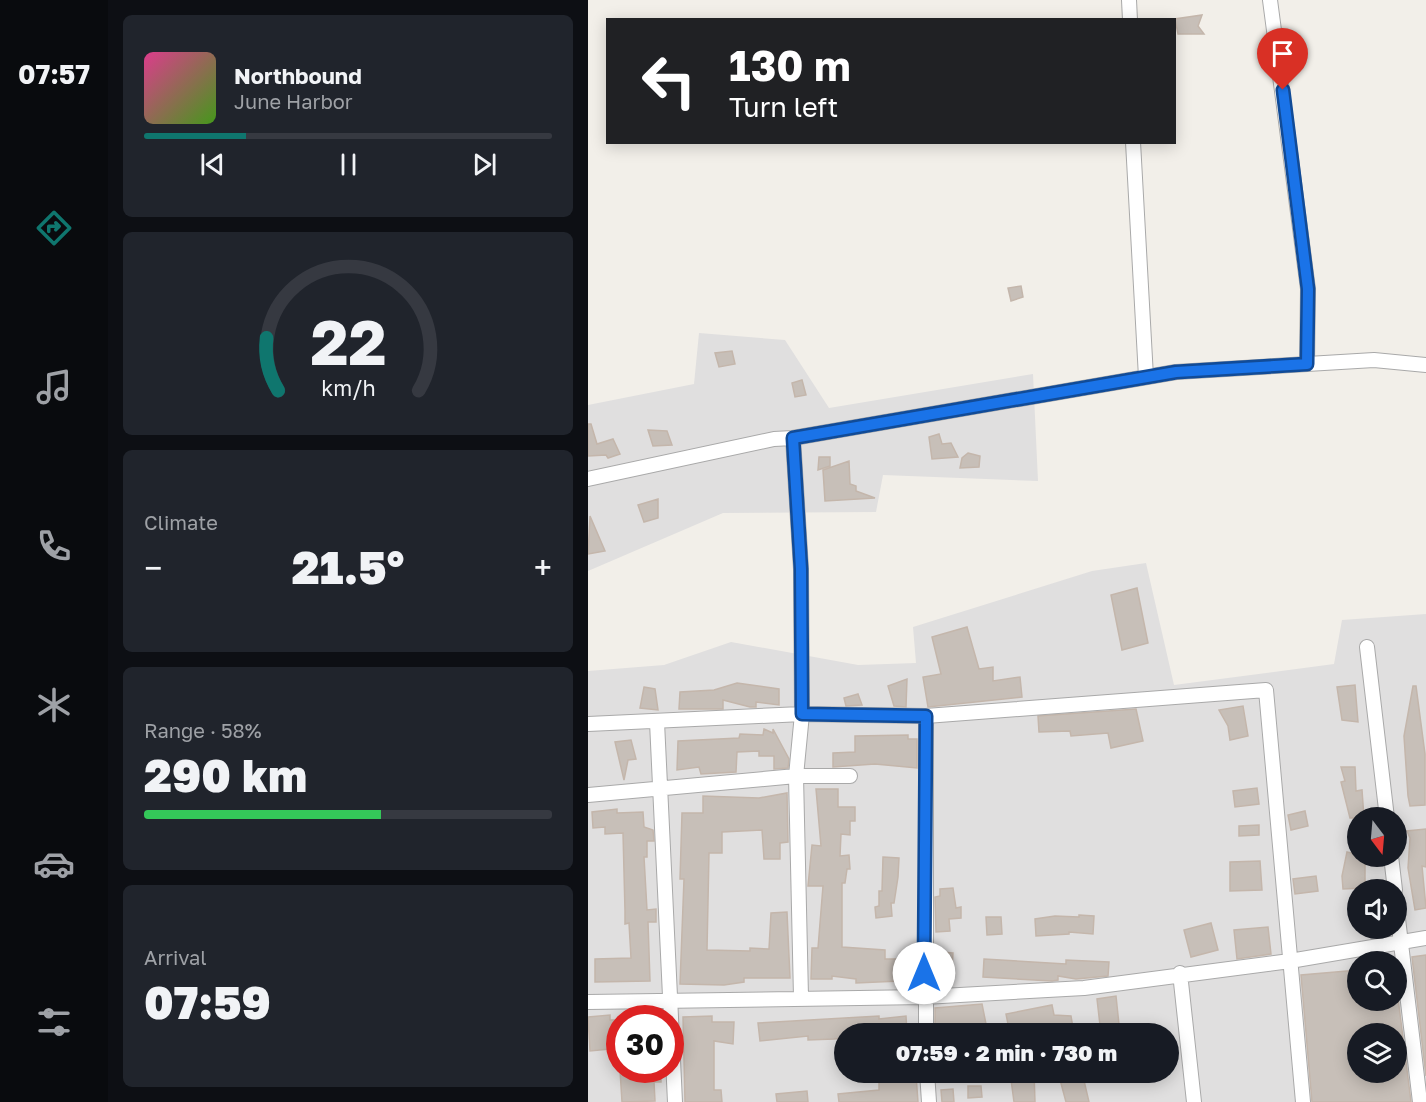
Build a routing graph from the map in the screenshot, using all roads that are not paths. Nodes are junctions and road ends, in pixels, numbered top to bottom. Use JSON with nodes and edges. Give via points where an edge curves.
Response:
{"nodes":[{"id":1,"x":1129,"y":0,"type":"edge"},
{"id":2,"x":1270,"y":0,"type":"edge"},
{"id":3,"x":1130,"y":18,"type":"edge"},
{"id":4,"x":1133,"y":144,"type":"edge"},
{"id":5,"x":1307,"y":364,"type":"junction"},
{"id":6,"x":1426,"y":365,"type":"edge"},
{"id":7,"x":1146,"y":377,"type":"junction"},
{"id":8,"x":793,"y":438,"type":"junction"},
{"id":9,"x":588,"y":479,"type":"edge"},
{"id":10,"x":1367,"y":647,"type":"dead end"},
{"id":11,"x":802,"y":714,"type":"junction"},
{"id":12,"x":926,"y":716,"type":"junction"},
{"id":13,"x":657,"y":722,"type":"junction"},
{"id":14,"x":588,"y":724,"type":"edge"},
{"id":15,"x":796,"y":776,"type":"junction"},
{"id":16,"x":850,"y":776,"type":"dead end"},
{"id":17,"x":661,"y":789,"type":"junction"},
{"id":18,"x":588,"y":795,"type":"edge"},
{"id":19,"x":1386,"y":807,"type":"edge"},
{"id":20,"x":1426,"y":938,"type":"edge"},
{"id":21,"x":1401,"y":941,"type":"junction"},
{"id":22,"x":1290,"y":961,"type":"junction"},
{"id":23,"x":1180,"y":973,"type":"junction"},
{"id":24,"x":801,"y":997,"type":"junction"},
{"id":25,"x":924,"y":997,"type":"junction"},
{"id":26,"x":672,"y":998,"type":"junction"},
{"id":27,"x":588,"y":1002,"type":"edge"},
{"id":28,"x":925,"y":1023,"type":"edge"},
{"id":29,"x":927,"y":1083,"type":"edge"},
{"id":30,"x":675,"y":1102,"type":"edge"},
{"id":31,"x":928,"y":1102,"type":"edge"},
{"id":32,"x":1194,"y":1102,"type":"edge"},
{"id":33,"x":1303,"y":1102,"type":"edge"},
{"id":34,"x":1420,"y":1102,"type":"edge"}],
"edges":[{"from":1,"to":3,"type":"street"},
{"from":2,"to":5,"type":"street","via":[[1308,289]]},
{"from":4,"to":7,"type":"street"},
{"from":5,"to":6,"type":"street","via":[[1374,360]]},
{"from":5,"to":7,"type":"street"},
{"from":7,"to":8,"type":"street"},
{"from":8,"to":9,"type":"street"},
{"from":8,"to":11,"type":"street","via":[[801,569]]},
{"from":10,"to":19,"type":"street"},
{"from":11,"to":12,"type":"street"},
{"from":11,"to":13,"type":"street"},
{"from":11,"to":15,"type":"street"},
{"from":12,"to":22,"type":"street","via":[[1266,690]]},
{"from":12,"to":25,"type":"street"},
{"from":13,"to":14,"type":"street"},
{"from":13,"to":17,"type":"street"},
{"from":15,"to":16,"type":"street"},
{"from":15,"to":17,"type":"street"},
{"from":15,"to":24,"type":"street"},
{"from":17,"to":18,"type":"street"},
{"from":17,"to":26,"type":"street"},
{"from":20,"to":21,"type":"street"},
{"from":21,"to":22,"type":"street"},
{"from":21,"to":34,"type":"street"},
{"from":22,"to":23,"type":"street"},
{"from":22,"to":33,"type":"street"},
{"from":23,"to":25,"type":"street","via":[[1084,988]]},
{"from":23,"to":32,"type":"street"},
{"from":24,"to":25,"type":"street"},
{"from":24,"to":26,"type":"street"},
{"from":25,"to":28,"type":"street"},
{"from":26,"to":27,"type":"street"},
{"from":26,"to":30,"type":"street"},
{"from":29,"to":31,"type":"street"}]}
